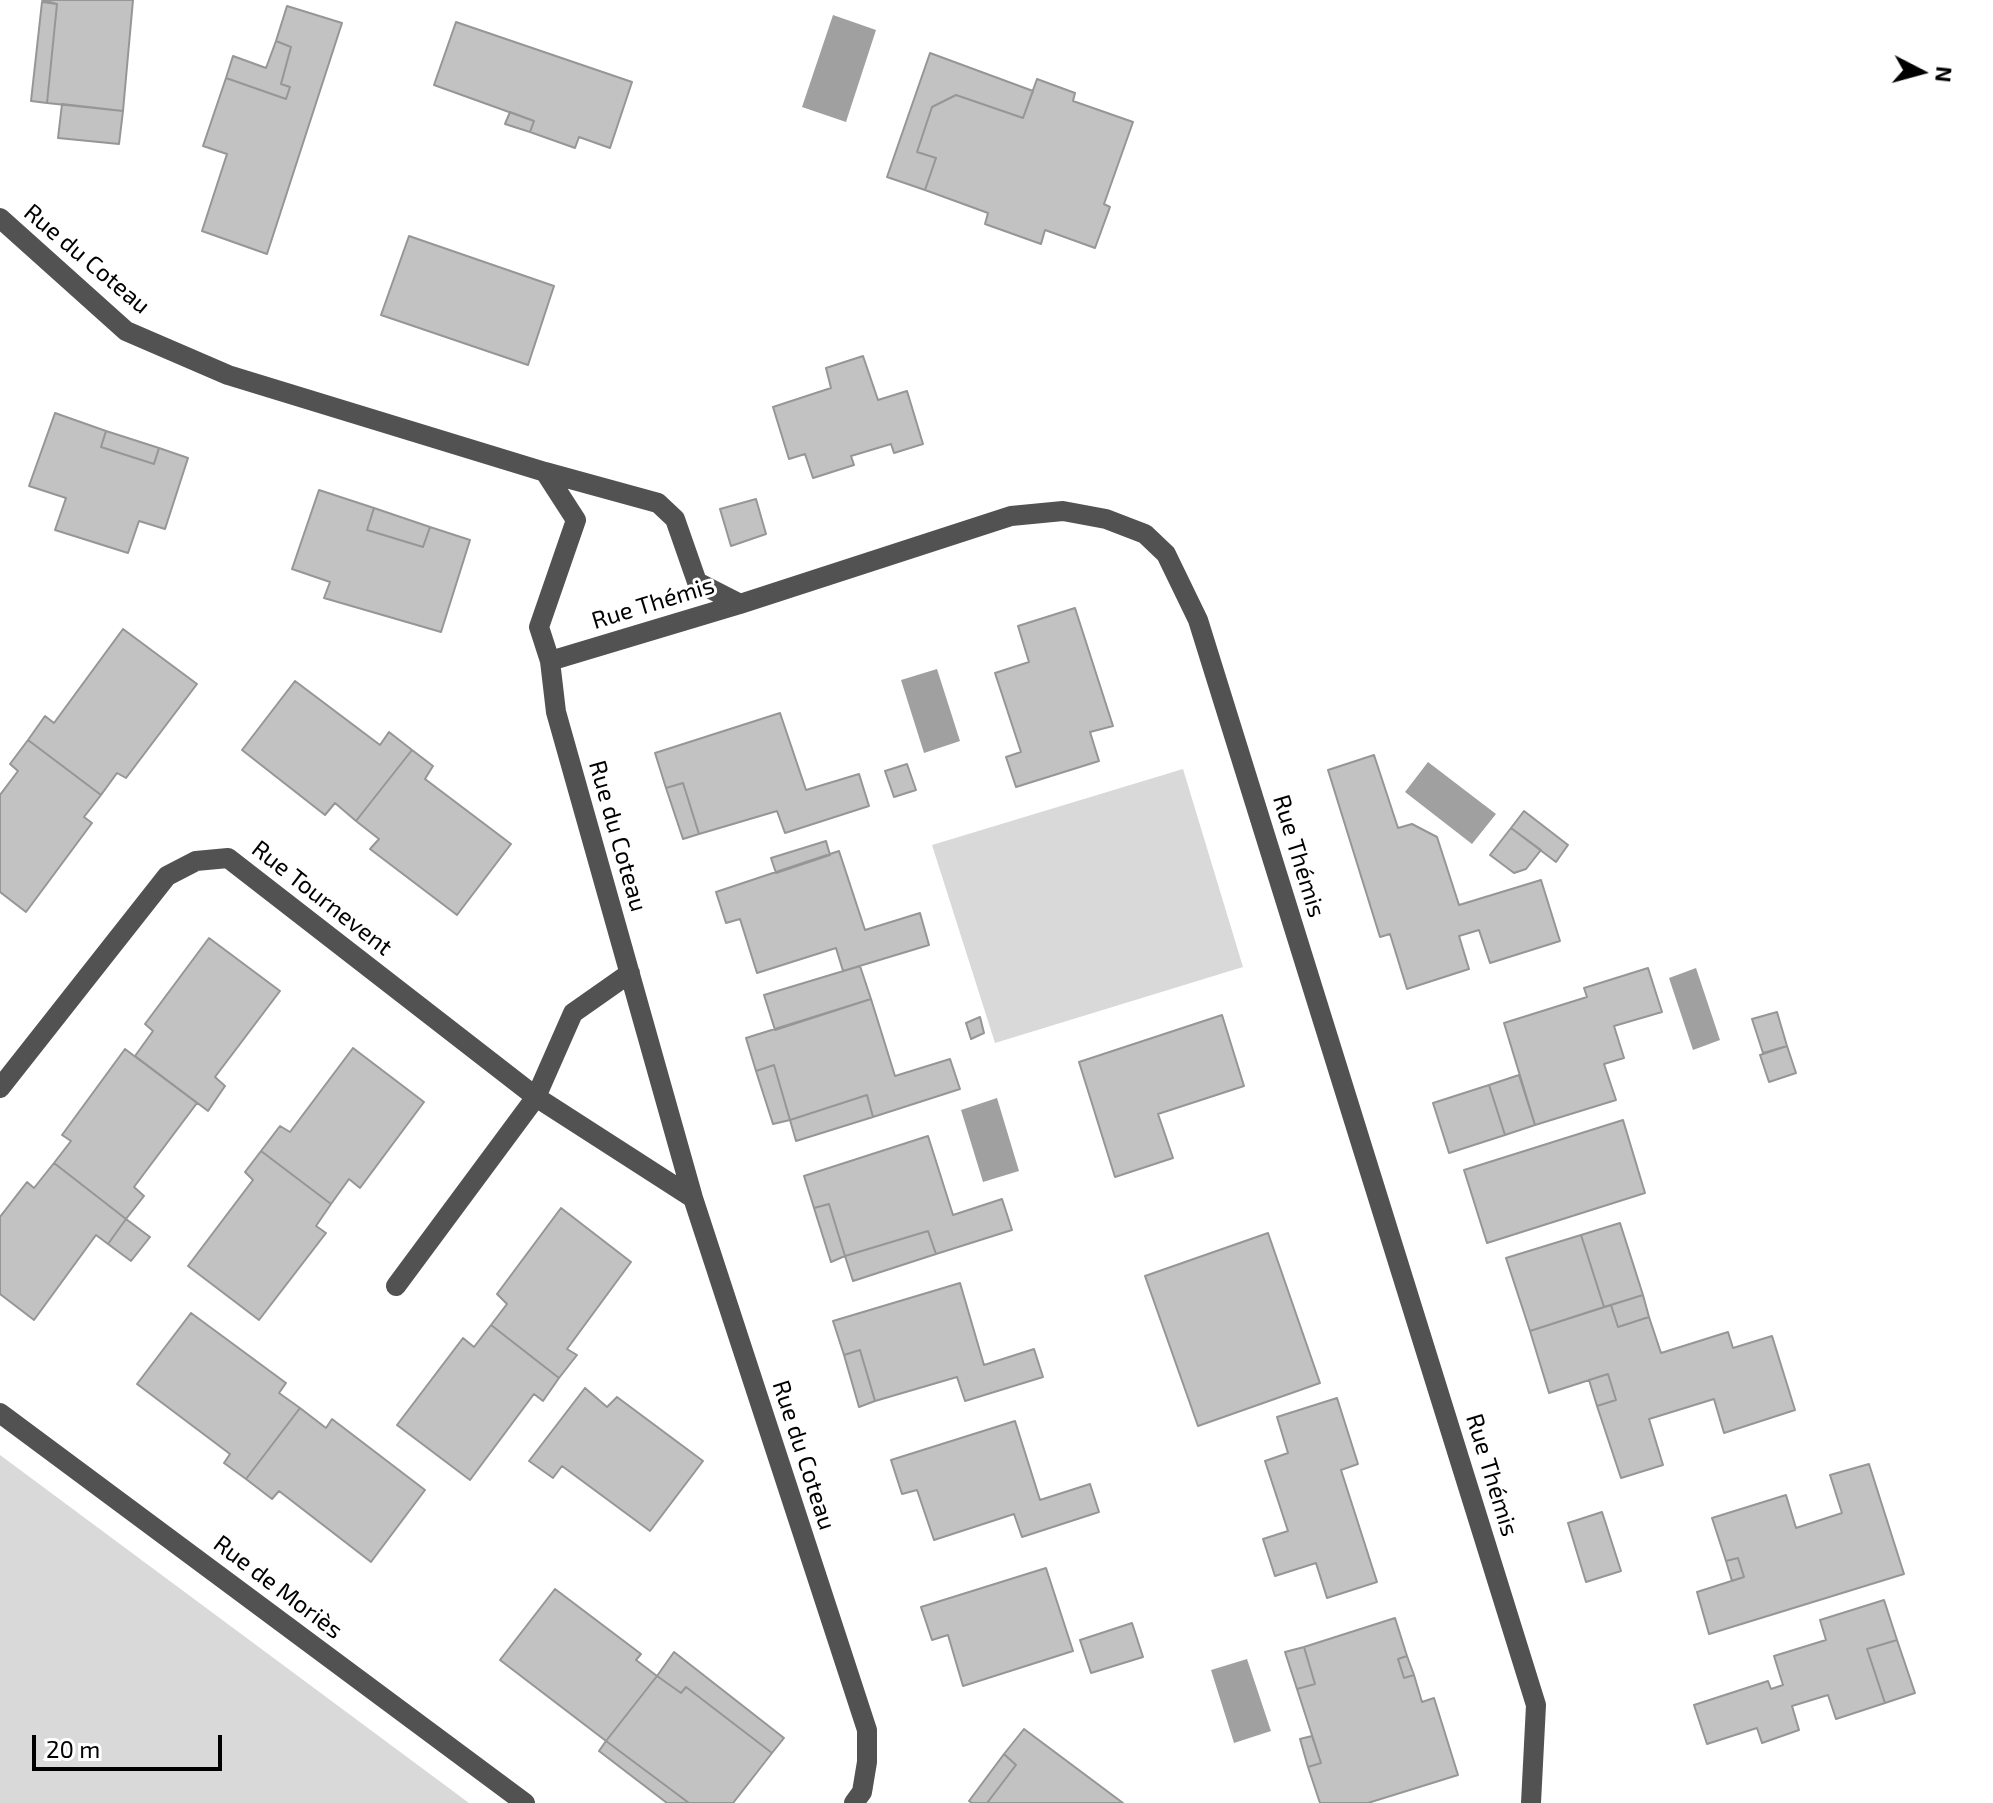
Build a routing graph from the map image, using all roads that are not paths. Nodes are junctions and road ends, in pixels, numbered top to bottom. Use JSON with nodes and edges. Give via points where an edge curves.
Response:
{"nodes":[{"id":1,"x":0,"y":218,"type":"edge"},
{"id":2,"x":545,"y":472,"type":"junction"},
{"id":3,"x":740,"y":604,"type":"junction"},
{"id":4,"x":550,"y":661,"type":"junction"},
{"id":5,"x":630,"y":973,"type":"junction"},
{"id":6,"x":0,"y":1088,"type":"edge"},
{"id":7,"x":536,"y":1097,"type":"junction"},
{"id":8,"x":693,"y":1198,"type":"junction"},
{"id":9,"x":396,"y":1286,"type":"dead end"},
{"id":10,"x":0,"y":1413,"type":"edge"},
{"id":11,"x":525,"y":1803,"type":"edge"},
{"id":12,"x":854,"y":1803,"type":"edge"},
{"id":13,"x":1531,"y":1803,"type":"edge"}],
"edges":[{"from":1,"to":2,"type":"street","name":"Rue du Coteau","via":[[126,331],[228,375]]},
{"from":2,"to":3,"type":"street","via":[[658,503],[675,519],[697,582]]},
{"from":2,"to":4,"type":"street","name":"Rue du Coteau","via":[[576,520],[539,627]]},
{"from":3,"to":4,"type":"street","name":"Rue Thémis"},
{"from":3,"to":13,"type":"street","name":"Rue Thémis","via":[[1011,516],[1063,511],[1106,519],[1145,534],[1166,554],[1198,620],[1536,1705]]},
{"from":4,"to":5,"type":"street","name":"Rue du Coteau","via":[[556,712]]},
{"from":5,"to":7,"type":"street","via":[[573,1013]]},
{"from":5,"to":8,"type":"street","name":"Rue du Coteau"},
{"from":6,"to":7,"type":"street","name":"Rue Tournevent","via":[[167,876],[196,861],[228,858]]},
{"from":7,"to":8,"type":"street","name":"Rue Tournevent"},
{"from":7,"to":9,"type":"street"},
{"from":8,"to":12,"type":"street","name":"Rue du Coteau","via":[[867,1730],[862,1792]]},
{"from":10,"to":11,"type":"street","name":"Rue de Moriès"}]}
